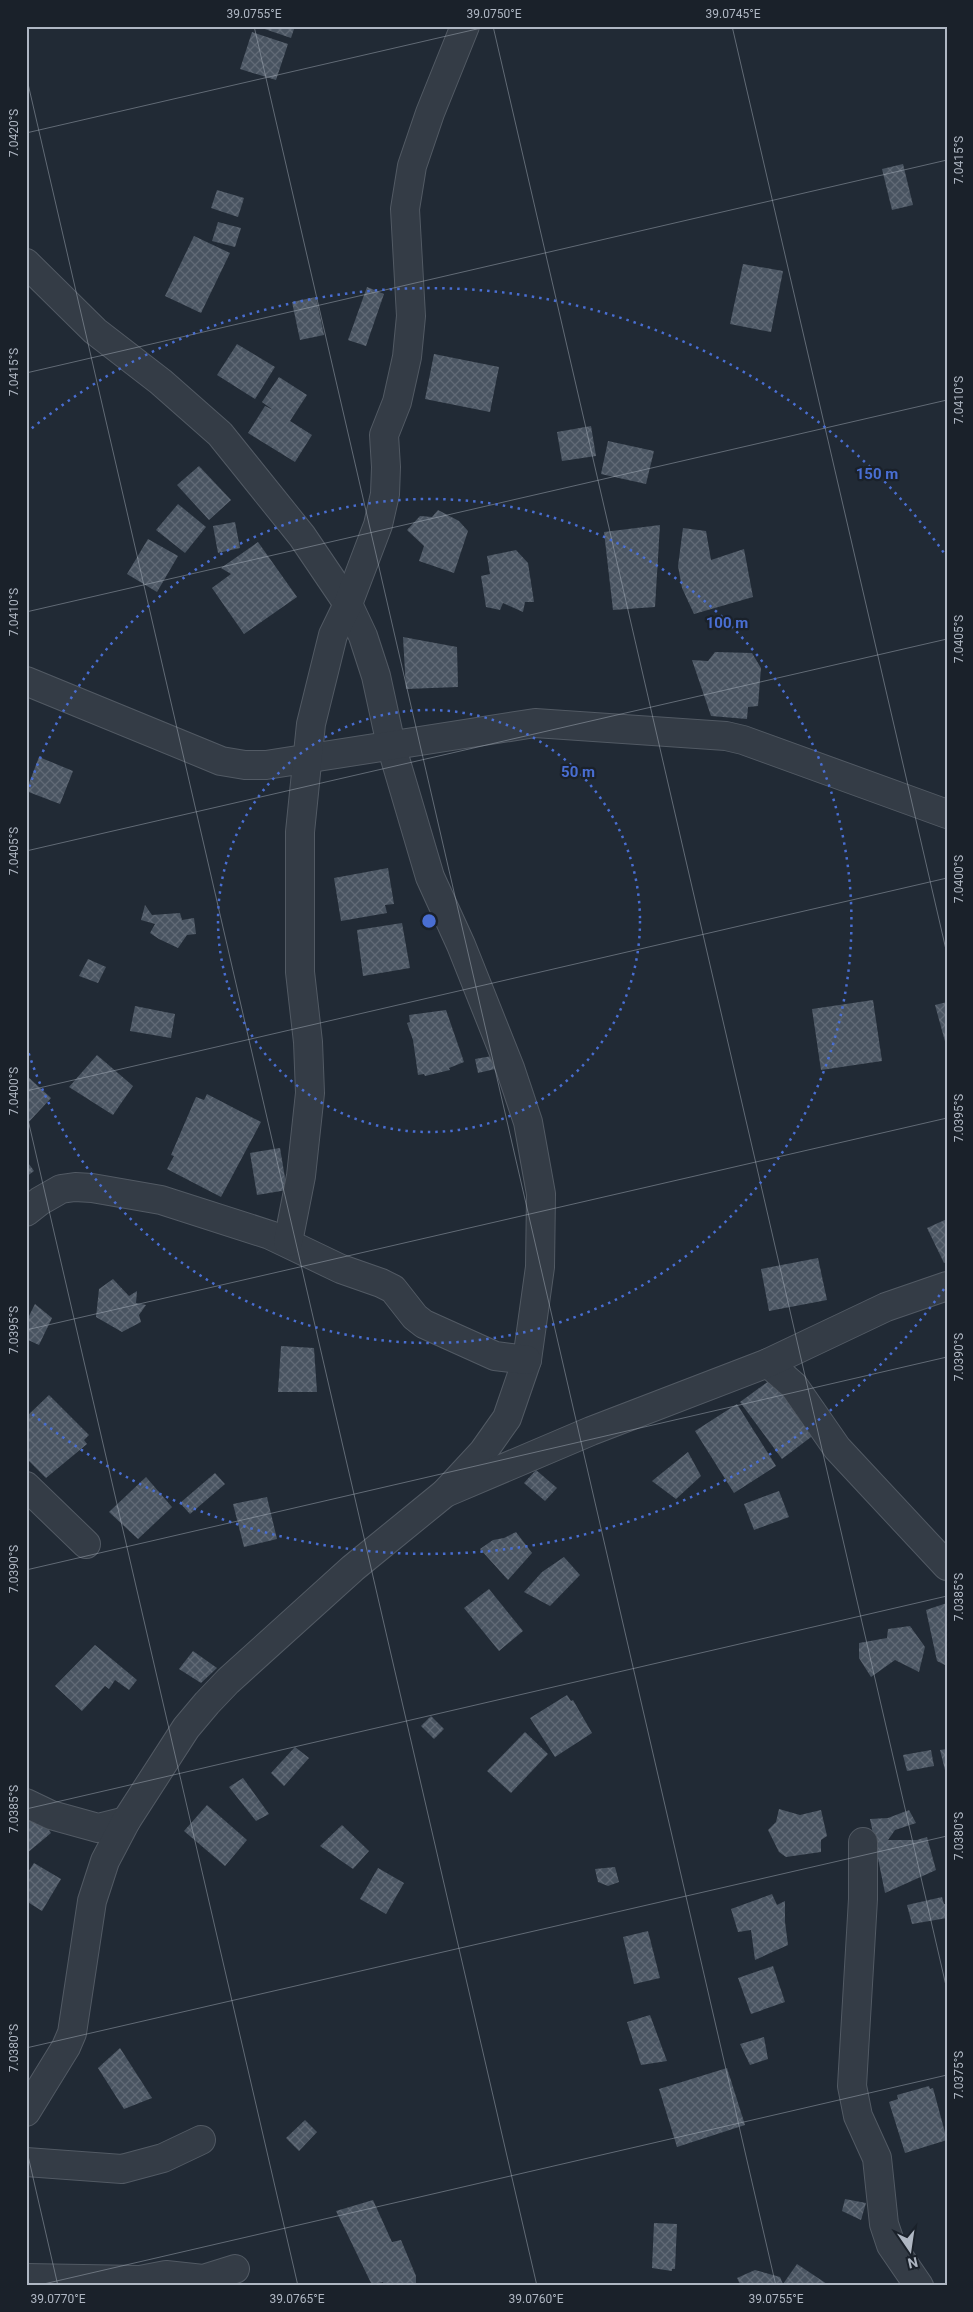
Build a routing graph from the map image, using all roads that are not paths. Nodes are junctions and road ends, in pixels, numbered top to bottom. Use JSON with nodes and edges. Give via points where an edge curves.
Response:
{"nodes":[{"id":1,"x":465,"y":26,"type":"edge"},
{"id":2,"x":26,"y":263,"type":"edge"},
{"id":3,"x":348,"y":604,"type":"junction"},
{"id":4,"x":26,"y":681,"type":"edge"},
{"id":5,"x":392,"y":745,"type":"junction"},
{"id":6,"x":308,"y":758,"type":"junction"},
{"id":7,"x":947,"y":814,"type":"edge"},
{"id":8,"x":26,"y":1212,"type":"edge"},
{"id":9,"x":288,"y":1242,"type":"junction"},
{"id":10,"x":947,"y":1286,"type":"edge"},
{"id":11,"x":527,"y":1360,"type":"junction"},
{"id":12,"x":768,"y":1363,"type":"junction"},
{"id":13,"x":26,"y":1486,"type":"edge"},
{"id":14,"x":445,"y":1492,"type":"junction"},
{"id":15,"x":86,"y":1544,"type":"dead end"},
{"id":16,"x":947,"y":1566,"type":"edge"},
{"id":17,"x":26,"y":1803,"type":"edge"},
{"id":18,"x":126,"y":1821,"type":"junction"},
{"id":19,"x":863,"y":1842,"type":"dead end"},
{"id":20,"x":26,"y":2112,"type":"edge"},
{"id":21,"x":201,"y":2140,"type":"dead end"},
{"id":22,"x":26,"y":2162,"type":"edge"},
{"id":23,"x":235,"y":2269,"type":"dead end"},
{"id":24,"x":26,"y":2278,"type":"edge"},
{"id":25,"x":919,"y":2286,"type":"edge"}],
"edges":[{"from":1,"to":3,"type":"street","via":[[412,166],[405,209],[411,316],[407,357],[397,402],[384,435],[385,494],[378,525]]},
{"from":2,"to":3,"type":"street","via":[[95,331],[161,382],[220,434],[302,536]]},
{"from":3,"to":5,"type":"street","via":[[376,676]]},
{"from":3,"to":6,"type":"street","via":[[333,636],[311,724]]},
{"from":4,"to":6,"type":"street","via":[[222,761],[245,766]]},
{"from":5,"to":6,"type":"street"},
{"from":5,"to":7,"type":"street","via":[[534,723],[726,736]]},
{"from":5,"to":11,"type":"street","via":[[430,877],[510,1068],[528,1122],[541,1194],[540,1267]]},
{"from":6,"to":9,"type":"street","via":[[300,832],[300,972],[310,1093]]},
{"from":8,"to":9,"type":"street","via":[[61,1190],[92,1188],[161,1200]]},
{"from":9,"to":11,"type":"street","via":[[341,1269],[393,1289],[424,1324],[495,1356]]},
{"from":10,"to":12,"type":"street","via":[[886,1307]]},
{"from":11,"to":14,"type":"street","via":[[507,1418],[483,1452]]},
{"from":12,"to":14,"type":"street"},
{"from":12,"to":16,"type":"street","via":[[794,1386],[837,1448]]},
{"from":13,"to":15,"type":"street"},
{"from":14,"to":18,"type":"street","via":[[353,1568],[228,1681],[186,1728]]},
{"from":17,"to":18,"type":"street","via":[[52,1815],[98,1828]]},
{"from":18,"to":20,"type":"street","via":[[105,1861],[92,1902],[72,2034]]},
{"from":19,"to":25,"type":"street","via":[[852,2086],[858,2116],[877,2158],[884,2224],[891,2246]]},
{"from":21,"to":22,"type":"street","via":[[163,2158],[122,2169]]},
{"from":23,"to":24,"type":"street","via":[[203,2280],[166,2275],[140,2280]]}]}
